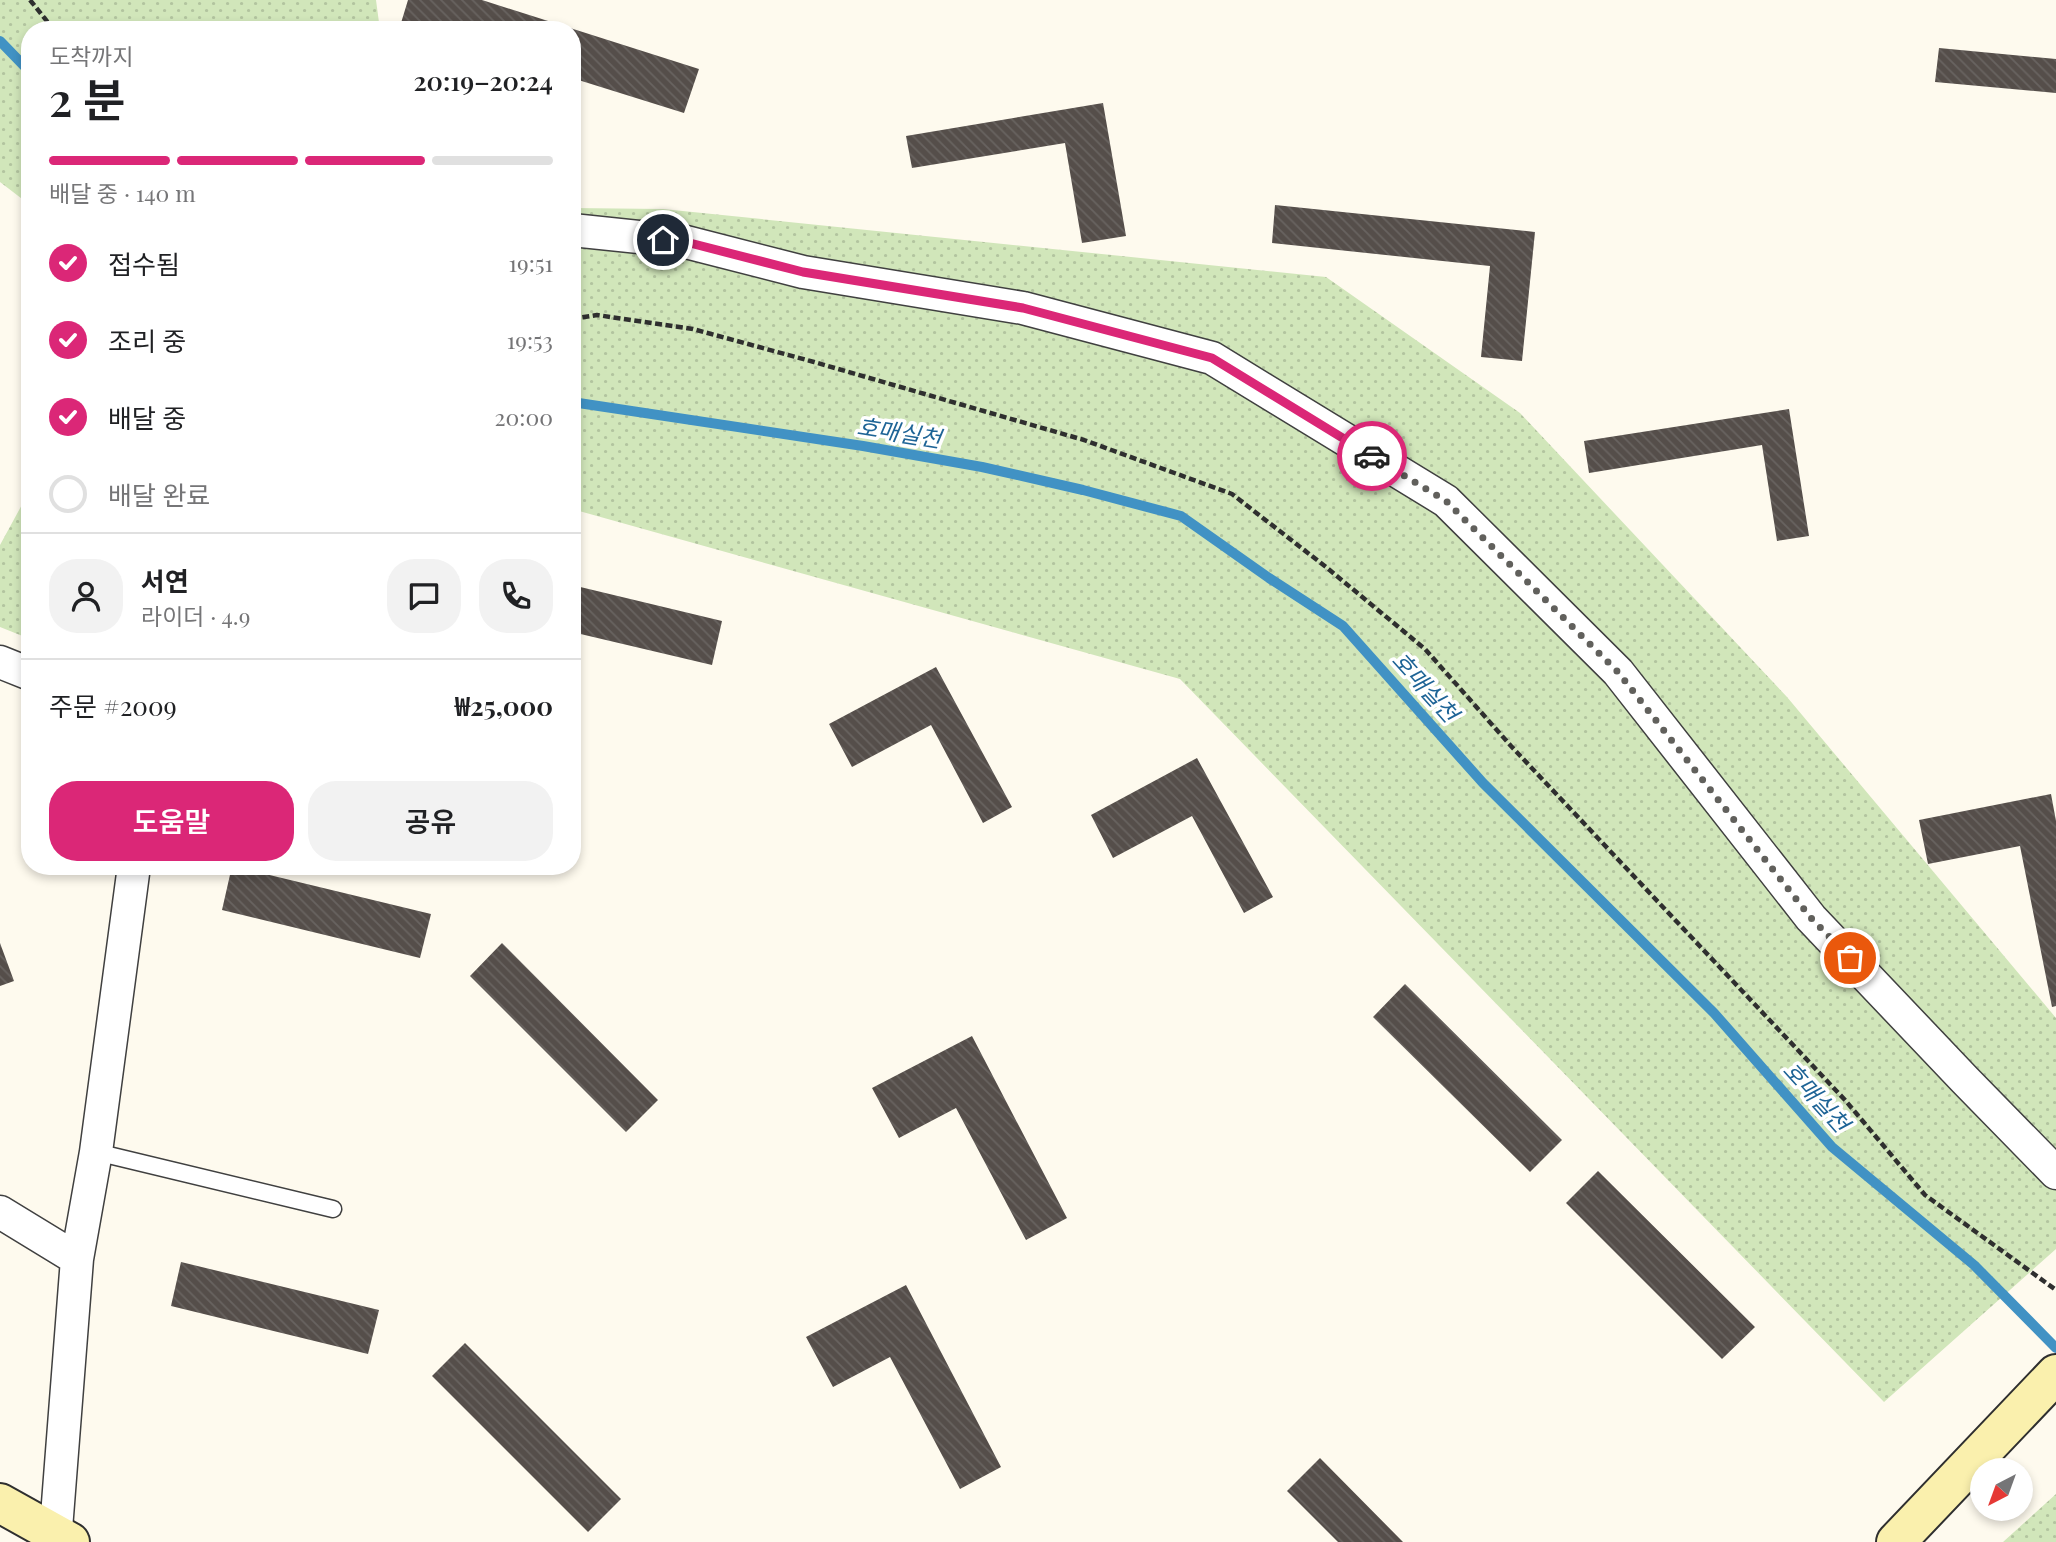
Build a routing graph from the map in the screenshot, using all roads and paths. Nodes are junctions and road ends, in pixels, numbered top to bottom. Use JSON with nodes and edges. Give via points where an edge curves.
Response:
{"nodes":[{"id":1,"x":30,"y":0,"type":"edge"},
{"id":2,"x":47,"y":21,"type":"edge"},
{"id":3,"x":581,"y":231,"type":"edge"},
{"id":4,"x":581,"y":318,"type":"edge"},
{"id":5,"x":0,"y":662,"type":"edge"},
{"id":6,"x":21,"y":670,"type":"edge"},
{"id":7,"x":133,"y":875,"type":"edge"},
{"id":8,"x":96,"y":1152,"type":"junction"},
{"id":9,"x":2056,"y":1172,"type":"edge"},
{"id":10,"x":332,"y":1209,"type":"dead end"},
{"id":11,"x":0,"y":1212,"type":"edge"},
{"id":12,"x":77,"y":1259,"type":"junction"},
{"id":13,"x":2056,"y":1290,"type":"edge"},
{"id":14,"x":2056,"y":1374,"type":"edge"},
{"id":15,"x":0,"y":1503,"type":"edge"},
{"id":16,"x":61,"y":1539,"type":"edge"},
{"id":17,"x":1896,"y":1542,"type":"edge"}],
"edges":[{"from":1,"to":2,"type":"path"},
{"from":3,"to":9,"type":"street","via":[[686,242],[803,272],[1023,308],[1212,358],[1446,501],[1618,672],[1811,918]]},
{"from":4,"to":13,"type":"path","via":[[597,315],[693,329],[1084,440],[1232,494],[1425,649],[1845,1100],[1925,1195]]},
{"from":5,"to":6,"type":"street"},
{"from":7,"to":8,"type":"street"},
{"from":8,"to":10,"type":"lane"},
{"from":8,"to":12,"type":"street"},
{"from":11,"to":12,"type":"street"},
{"from":12,"to":16,"type":"street"},
{"from":14,"to":17,"type":"street"},
{"from":15,"to":16,"type":"street"}]}
